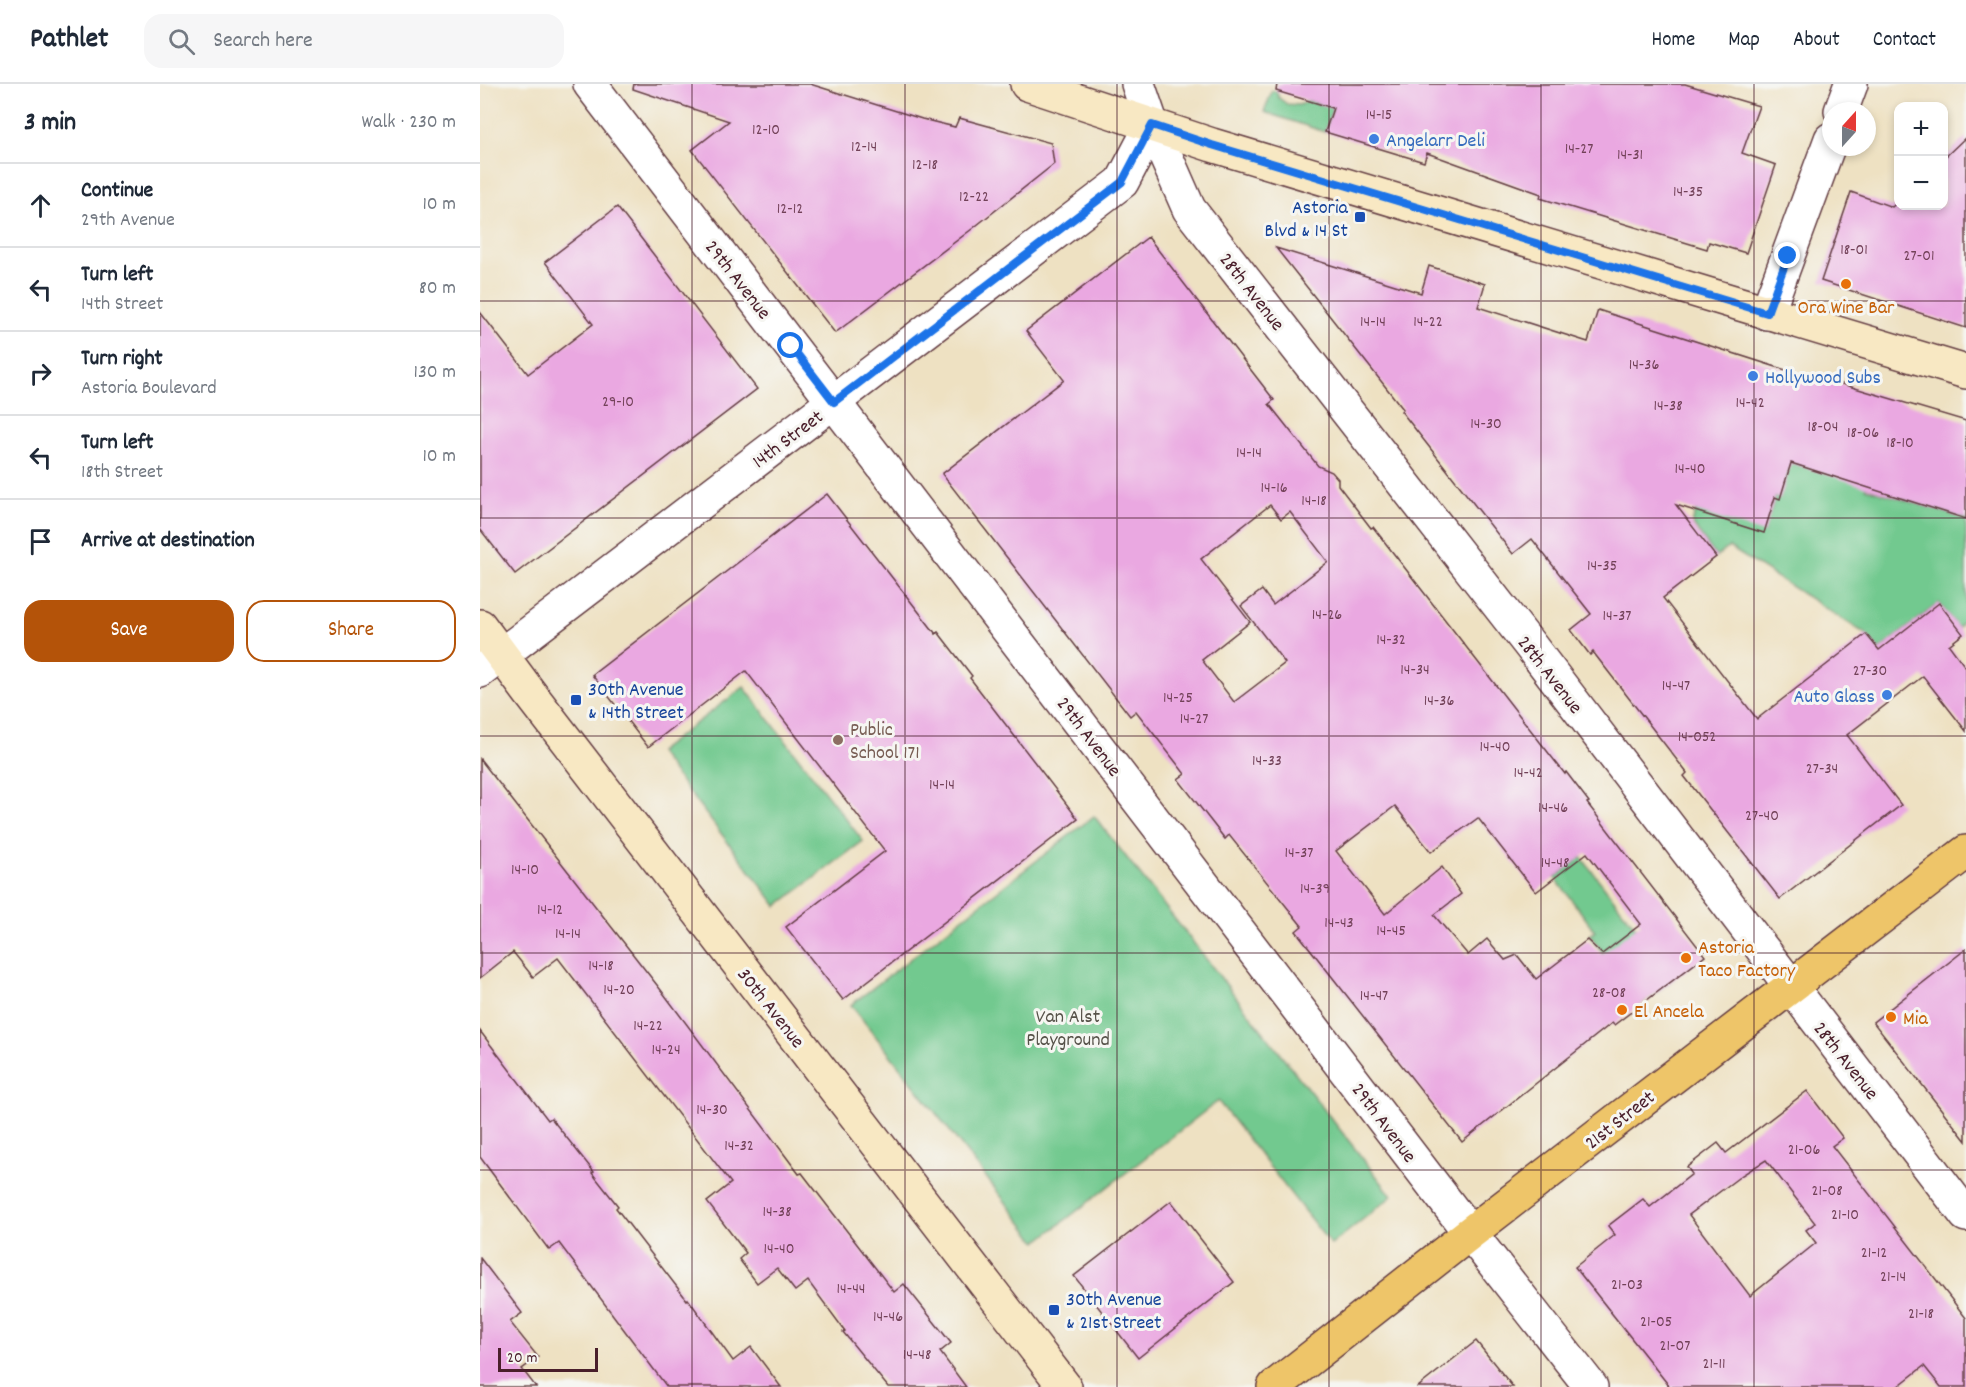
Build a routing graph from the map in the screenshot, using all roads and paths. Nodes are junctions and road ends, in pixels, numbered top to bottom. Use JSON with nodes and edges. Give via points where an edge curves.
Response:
{"nodes":[{"id":1,"x":590,"y":84,"type":"edge"},
{"id":2,"x":1027,"y":84,"type":"edge"},
{"id":3,"x":1138,"y":84,"type":"edge"},
{"id":4,"x":1851,"y":84,"type":"edge"},
{"id":5,"x":1844,"y":102,"type":"edge"},
{"id":6,"x":1152,"y":125,"type":"junction"},
{"id":7,"x":1825,"y":156,"type":"edge"},
{"id":8,"x":1767,"y":313,"type":"junction"},
{"id":9,"x":1966,"y":372,"type":"edge"},
{"id":10,"x":834,"y":402,"type":"junction"},
{"id":11,"x":480,"y":626,"type":"edge"},
{"id":12,"x":490,"y":664,"type":"edge"},
{"id":13,"x":1966,"y":852,"type":"edge"},
{"id":14,"x":1791,"y":987,"type":"junction"},
{"id":15,"x":1966,"y":1215,"type":"edge"},
{"id":16,"x":1470,"y":1233,"type":"junction"},
{"id":17,"x":1065,"y":1387,"type":"edge"},
{"id":18,"x":1274,"y":1387,"type":"edge"},
{"id":19,"x":1591,"y":1387,"type":"edge"}],
"edges":[{"from":1,"to":10,"type":"street","name":"29th Avenue"},
{"from":2,"to":6,"type":"main road"},
{"from":3,"to":6,"type":"street"},
{"from":4,"to":5,"type":"street"},
{"from":6,"to":8,"type":"main road"},
{"from":6,"to":10,"type":"street","name":"14th Street","via":[[1122,182]]},
{"from":6,"to":14,"type":"street","name":"28th Avenue","via":[[1189,209]]},
{"from":7,"to":8,"type":"street"},
{"from":8,"to":9,"type":"main road"},
{"from":10,"to":12,"type":"street","name":"14th Street"},
{"from":10,"to":16,"type":"street","name":"29th Avenue"},
{"from":11,"to":12,"type":"main road","name":"30th Avenue"},
{"from":12,"to":17,"type":"main road","name":"30th Avenue"},
{"from":13,"to":14,"type":"main road","name":"21st Street"},
{"from":14,"to":15,"type":"street","name":"28th Avenue"},
{"from":14,"to":16,"type":"main road","name":"21st Street"},
{"from":16,"to":18,"type":"main road","name":"21st Street"},
{"from":16,"to":19,"type":"street","name":"29th Avenue"}]}
